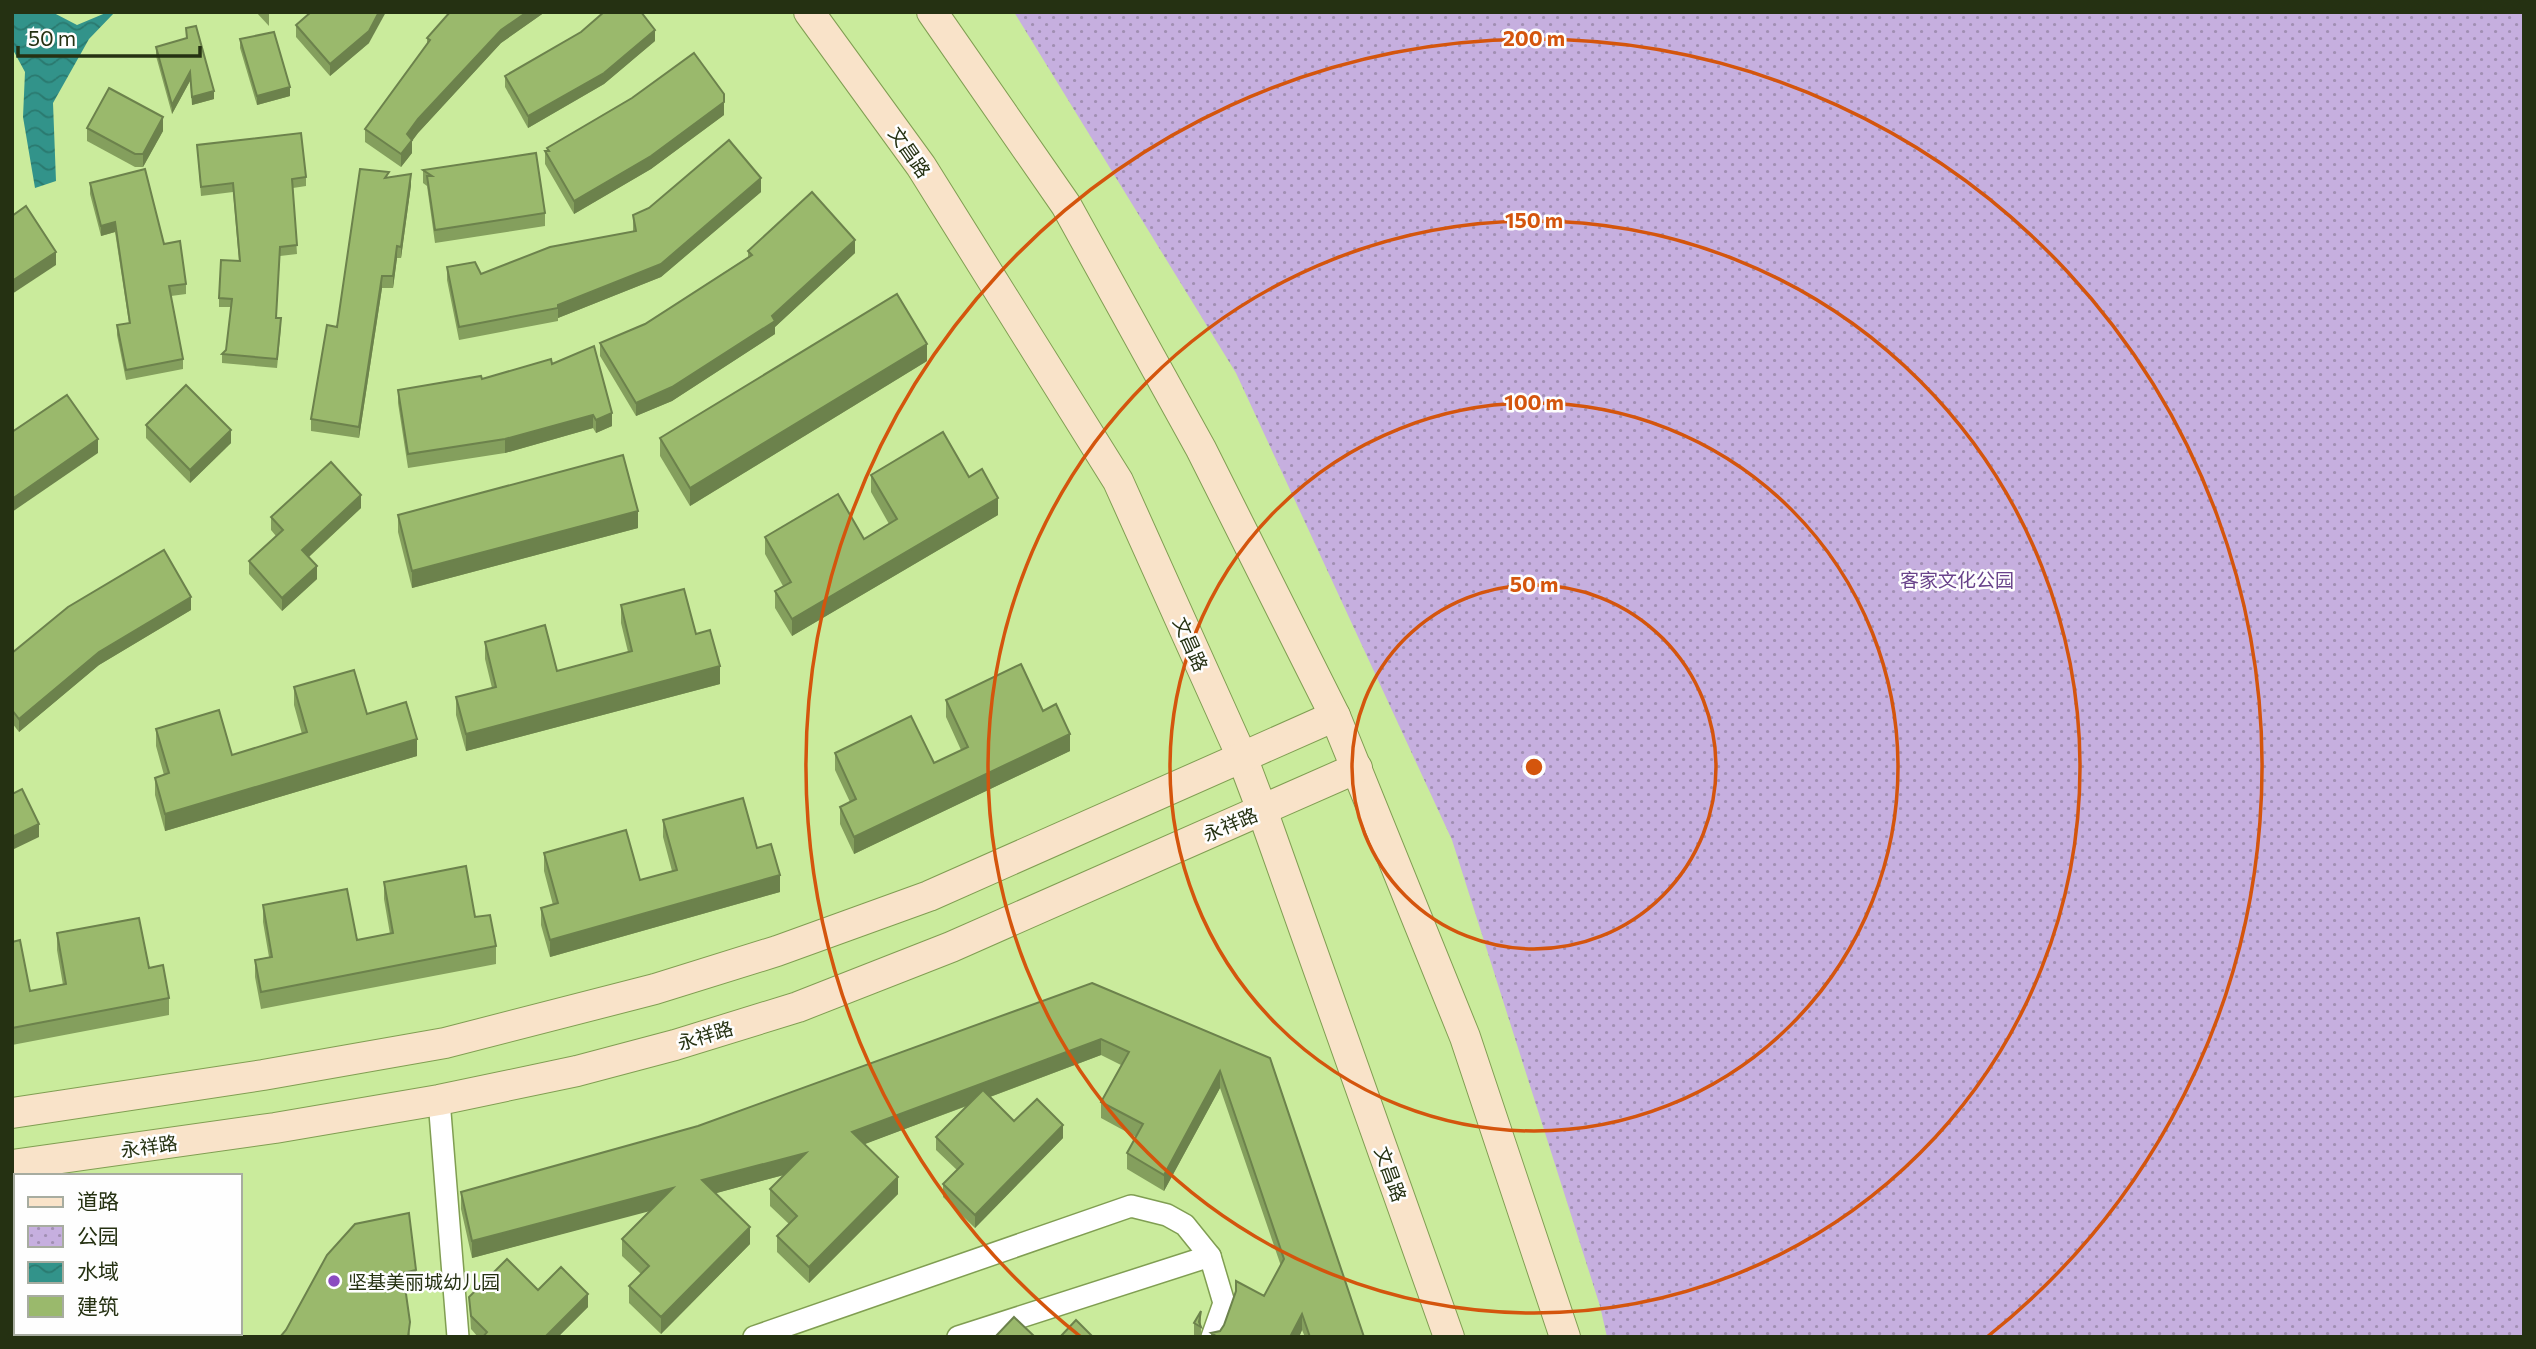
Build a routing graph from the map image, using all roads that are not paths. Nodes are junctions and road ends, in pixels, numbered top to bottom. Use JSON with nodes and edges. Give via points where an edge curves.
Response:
{"nodes":[{"id":1,"x":809,"y":12,"type":"edge"},
{"id":2,"x":932,"y":12,"type":"edge"},
{"id":3,"x":1335,"y":716,"type":"junction"},
{"id":4,"x":1242,"y":757,"type":"junction"},
{"id":5,"x":1357,"y":768,"type":"junction"},
{"id":6,"x":1262,"y":810,"type":"junction"},
{"id":7,"x":439,"y":1100,"type":"junction"},
{"id":8,"x":12,"y":1113,"type":"edge"},
{"id":9,"x":12,"y":1165,"type":"edge"},
{"id":10,"x":1210,"y":1256,"type":"junction"},
{"id":11,"x":458,"y":1337,"type":"edge"},
{"id":12,"x":754,"y":1337,"type":"edge"},
{"id":13,"x":957,"y":1337,"type":"edge"},
{"id":14,"x":1212,"y":1337,"type":"edge"},
{"id":15,"x":1449,"y":1337,"type":"edge"},
{"id":16,"x":1565,"y":1337,"type":"edge"}],
"edges":[{"from":1,"to":4,"type":"street","name":"文昌路","via":[[921,166],[1118,481]]},
{"from":2,"to":3,"type":"street","via":[[1066,205],[1201,449]]},
{"from":3,"to":4,"type":"street"},
{"from":3,"to":5,"type":"street"},
{"from":4,"to":6,"type":"street","name":"文昌路"},
{"from":4,"to":8,"type":"street","via":[[929,896],[655,989],[445,1043]]},
{"from":5,"to":6,"type":"street","name":"永祥路"},
{"from":5,"to":16,"type":"street","via":[[1465,1037]]},
{"from":6,"to":7,"type":"street","name":"永祥路","via":[[951,947],[798,1007],[589,1068]]},
{"from":6,"to":15,"type":"street","name":"文昌路"},
{"from":7,"to":9,"type":"street","name":"永祥路"},
{"from":7,"to":11,"type":"street"},
{"from":10,"to":12,"type":"street","via":[[1185,1225],[1131,1206]]},
{"from":10,"to":13,"type":"street"},
{"from":10,"to":14,"type":"street","via":[[1224,1303]]}]}
